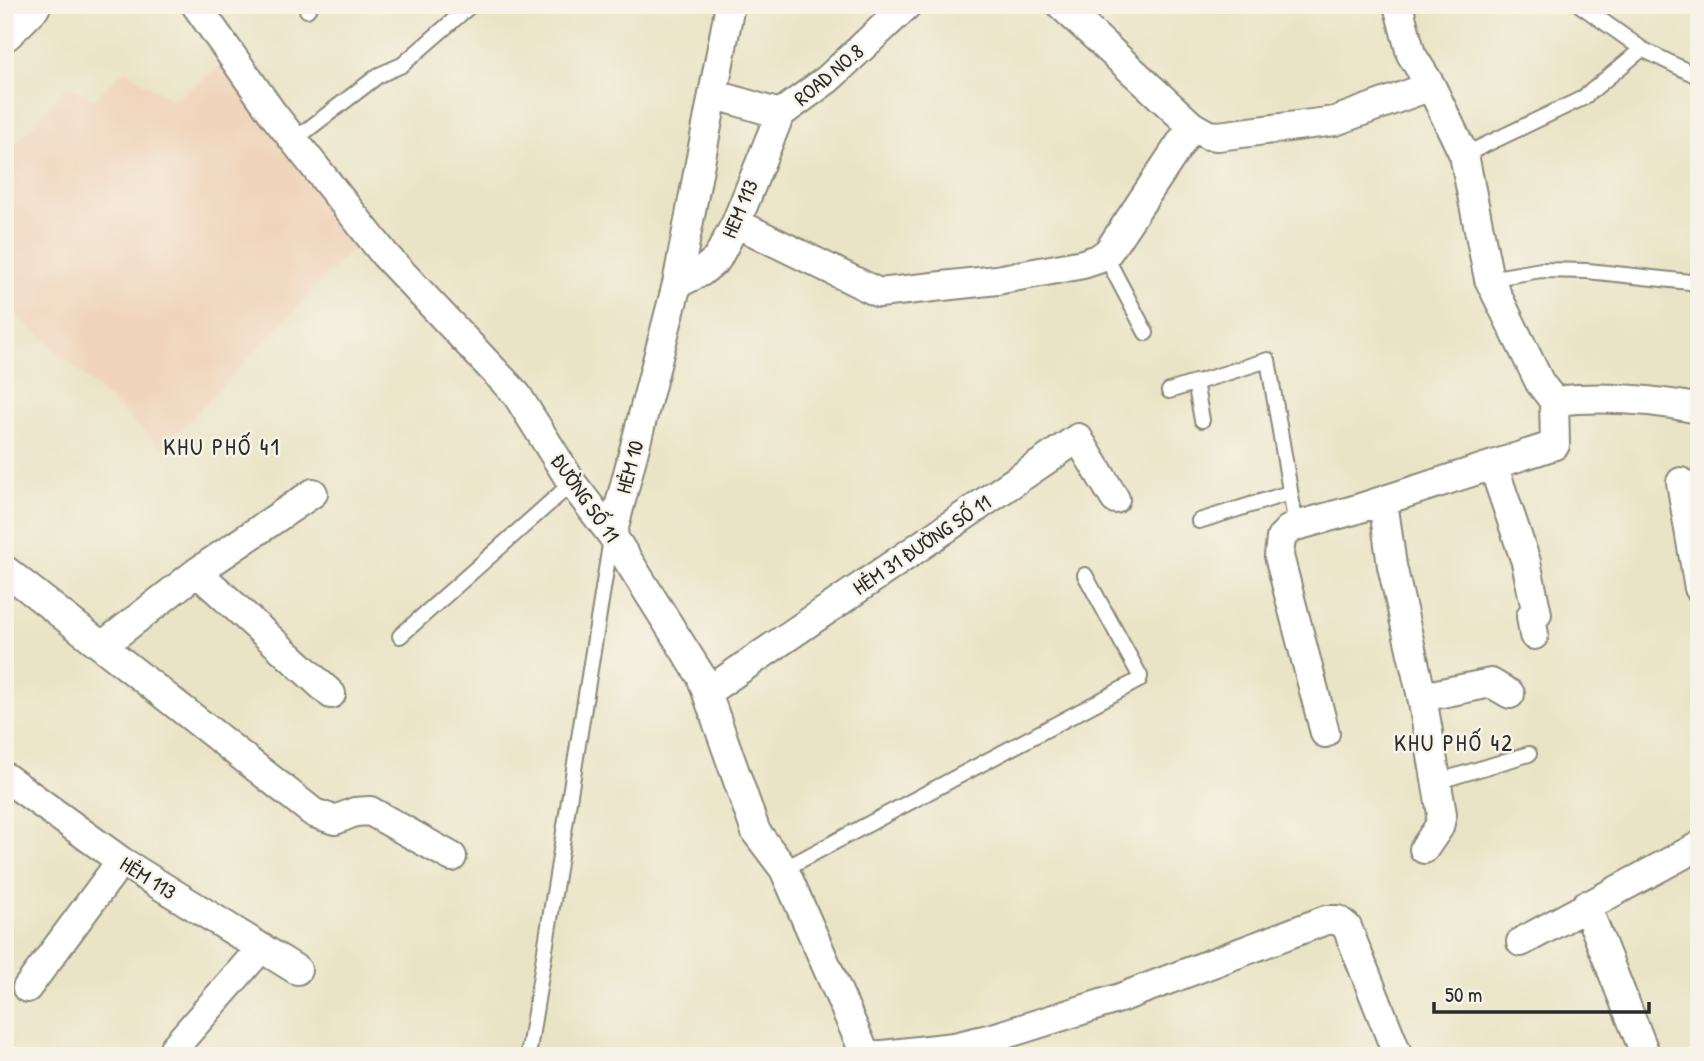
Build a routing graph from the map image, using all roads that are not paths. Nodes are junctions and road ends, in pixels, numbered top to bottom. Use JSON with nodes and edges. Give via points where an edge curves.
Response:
{"nodes":[{"id":1,"x":31,"y":5,"type":"edge"},
{"id":2,"x":196,"y":5,"type":"edge"},
{"id":3,"x":471,"y":5,"type":"edge"},
{"id":4,"x":730,"y":5,"type":"edge"},
{"id":5,"x":908,"y":5,"type":"edge"},
{"id":6,"x":1061,"y":5,"type":"edge"},
{"id":7,"x":1398,"y":5,"type":"edge"},
{"id":8,"x":1580,"y":5,"type":"edge"},
{"id":9,"x":5,"y":31,"type":"edge"},
{"id":10,"x":1642,"y":49,"type":"junction"},
{"id":11,"x":1699,"y":77,"type":"edge"},
{"id":12,"x":1431,"y":86,"type":"junction"},
{"id":13,"x":713,"y":94,"type":"junction"},
{"id":14,"x":780,"y":114,"type":"junction"},
{"id":15,"x":1192,"y":126,"type":"junction"},
{"id":16,"x":294,"y":140,"type":"junction"},
{"id":17,"x":1464,"y":155,"type":"junction"},
{"id":18,"x":736,"y":223,"type":"junction"},
{"id":19,"x":1105,"y":255,"type":"junction"},
{"id":20,"x":1489,"y":279,"type":"junction"},
{"id":21,"x":1698,"y":280,"type":"edge"},
{"id":22,"x":677,"y":284,"type":"junction"},
{"id":23,"x":1146,"y":333,"type":"dead end"},
{"id":24,"x":1195,"y":382,"type":"junction"},
{"id":25,"x":1168,"y":391,"type":"dead end"},
{"id":26,"x":1554,"y":401,"type":"junction"},
{"id":27,"x":1699,"y":409,"type":"edge"},
{"id":28,"x":1202,"y":419,"type":"dead end"},
{"id":29,"x":1493,"y":465,"type":"junction"},
{"id":30,"x":1681,"y":482,"type":"dead end"},
{"id":31,"x":572,"y":483,"type":"junction"},
{"id":32,"x":313,"y":493,"type":"dead end"},
{"id":33,"x":1289,"y":493,"type":"junction"},
{"id":34,"x":1115,"y":499,"type":"dead end"},
{"id":35,"x":1383,"y":501,"type":"junction"},
{"id":36,"x":1199,"y":521,"type":"dead end"},
{"id":37,"x":1296,"y":526,"type":"junction"},
{"id":38,"x":612,"y":536,"type":"junction"},
{"id":39,"x":5,"y":570,"type":"edge"},
{"id":40,"x":197,"y":572,"type":"junction"},
{"id":41,"x":1085,"y":575,"type":"dead end"},
{"id":42,"x":1699,"y":589,"type":"edge"},
{"id":43,"x":1534,"y":635,"type":"dead end"},
{"id":44,"x":400,"y":636,"type":"dead end"},
{"id":45,"x":102,"y":646,"type":"junction"},
{"id":46,"x":707,"y":692,"type":"junction"},
{"id":47,"x":331,"y":694,"type":"dead end"},
{"id":48,"x":1510,"y":694,"type":"dead end"},
{"id":49,"x":1422,"y":697,"type":"junction"},
{"id":50,"x":1325,"y":733,"type":"dead end"},
{"id":51,"x":1529,"y":754,"type":"dead end"},
{"id":52,"x":5,"y":777,"type":"edge"},
{"id":53,"x":1436,"y":782,"type":"junction"},
{"id":54,"x":1699,"y":846,"type":"edge"},
{"id":55,"x":1424,"y":849,"type":"dead end"},
{"id":56,"x":452,"y":857,"type":"dead end"},
{"id":57,"x":121,"y":861,"type":"junction"},
{"id":58,"x":784,"y":869,"type":"junction"},
{"id":59,"x":1586,"y":905,"type":"junction"},
{"id":60,"x":1521,"y":943,"type":"dead end"},
{"id":61,"x":261,"y":948,"type":"junction"},
{"id":62,"x":297,"y":970,"type":"dead end"},
{"id":63,"x":27,"y":988,"type":"dead end"},
{"id":64,"x":174,"y":1048,"type":"dead end"},
{"id":65,"x":528,"y":1056,"type":"edge"},
{"id":66,"x":866,"y":1056,"type":"edge"},
{"id":67,"x":874,"y":1056,"type":"edge"},
{"id":68,"x":1398,"y":1056,"type":"edge"},
{"id":69,"x":1646,"y":1056,"type":"edge"}],
"edges":[{"from":1,"to":9,"type":"main road"},
{"from":2,"to":16,"type":"street","name":"ĐƯỜNG SỐ 11"},
{"from":3,"to":16,"type":"lane","via":[[402,65],[379,75]]},
{"from":4,"to":13,"type":"street","name":"HẺM 10"},
{"from":5,"to":14,"type":"street","name":"ROAD NO.8","via":[[828,79]]},
{"from":6,"to":15,"type":"street"},
{"from":7,"to":12,"type":"street","via":[[1411,54]]},
{"from":8,"to":10,"type":"lane"},
{"from":10,"to":11,"type":"lane"},
{"from":10,"to":17,"type":"lane","via":[[1583,98]]},
{"from":12,"to":15,"type":"street","via":[[1335,121],[1218,136]]},
{"from":12,"to":17,"type":"street"},
{"from":13,"to":14,"type":"street"},
{"from":13,"to":22,"type":"street","name":"HẺM 10"},
{"from":14,"to":18,"type":"street","name":"HEM 113"},
{"from":15,"to":19,"type":"street"},
{"from":16,"to":31,"type":"street","name":"ĐƯỜNG SỐ 11","via":[[386,255],[517,395]]},
{"from":17,"to":20,"type":"street"},
{"from":18,"to":19,"type":"street","via":[[878,293],[997,280],[1083,264]]},
{"from":18,"to":22,"type":"street","name":"HEM 113","via":[[717,259]]},
{"from":19,"to":23,"type":"lane"},
{"from":20,"to":21,"type":"lane","via":[[1541,270]]},
{"from":20,"to":26,"type":"street","via":[[1540,383]]},
{"from":22,"to":38,"type":"street","name":"HẺM 10"},
{"from":24,"to":25,"type":"lane"},
{"from":24,"to":28,"type":"lane"},
{"from":24,"to":33,"type":"lane","via":[[1268,359]]},
{"from":26,"to":27,"type":"street","via":[[1601,398]]},
{"from":26,"to":29,"type":"street","via":[[1555,445]]},
{"from":29,"to":35,"type":"street"},
{"from":29,"to":43,"type":"street","via":[[1526,562],[1538,614],[1531,616]]},
{"from":30,"to":42,"type":"street"},
{"from":31,"to":38,"type":"street","name":"ĐƯỜNG SỐ 11"},
{"from":31,"to":44,"type":"lane"},
{"from":32,"to":40,"type":"street"},
{"from":33,"to":36,"type":"lane"},
{"from":33,"to":37,"type":"lane"},
{"from":34,"to":46,"type":"street","name":"HẺM 31 ĐƯỜNG SỐ 11","via":[[1078,438]]},
{"from":35,"to":37,"type":"street"},
{"from":35,"to":49,"type":"street","via":[[1392,566]]},
{"from":37,"to":50,"type":"street","via":[[1280,538],[1279,556]]},
{"from":38,"to":46,"type":"street","name":"ĐƯỜNG SỐ 11"},
{"from":38,"to":65,"type":"lane","name":"HẺM 10"},
{"from":39,"to":45,"type":"street"},
{"from":40,"to":45,"type":"street"},
{"from":40,"to":47,"type":"street"},
{"from":41,"to":58,"type":"lane","via":[[1139,680]]},
{"from":45,"to":56,"type":"street","via":[[314,813],[335,820],[370,811]]},
{"from":46,"to":58,"type":"street","name":"ĐƯỜNG SỐ 11","via":[[756,832]]},
{"from":48,"to":49,"type":"street","via":[[1491,683]]},
{"from":49,"to":53,"type":"street"},
{"from":51,"to":53,"type":"lane"},
{"from":52,"to":57,"type":"street","name":"HẺM 113"},
{"from":53,"to":55,"type":"street","via":[[1441,821]]},
{"from":54,"to":59,"type":"street"},
{"from":57,"to":61,"type":"street","name":"HẺM 113"},
{"from":57,"to":63,"type":"street"},
{"from":58,"to":66,"type":"street","name":"ĐƯỜNG SỐ 11"},
{"from":59,"to":60,"type":"street"},
{"from":59,"to":69,"type":"street"},
{"from":61,"to":62,"type":"street","name":"HẺM 113"},
{"from":61,"to":64,"type":"street"},
{"from":67,"to":68,"type":"street","via":[[996,1037],[1120,998],[1326,920],[1338,920],[1348,927]]}]}
